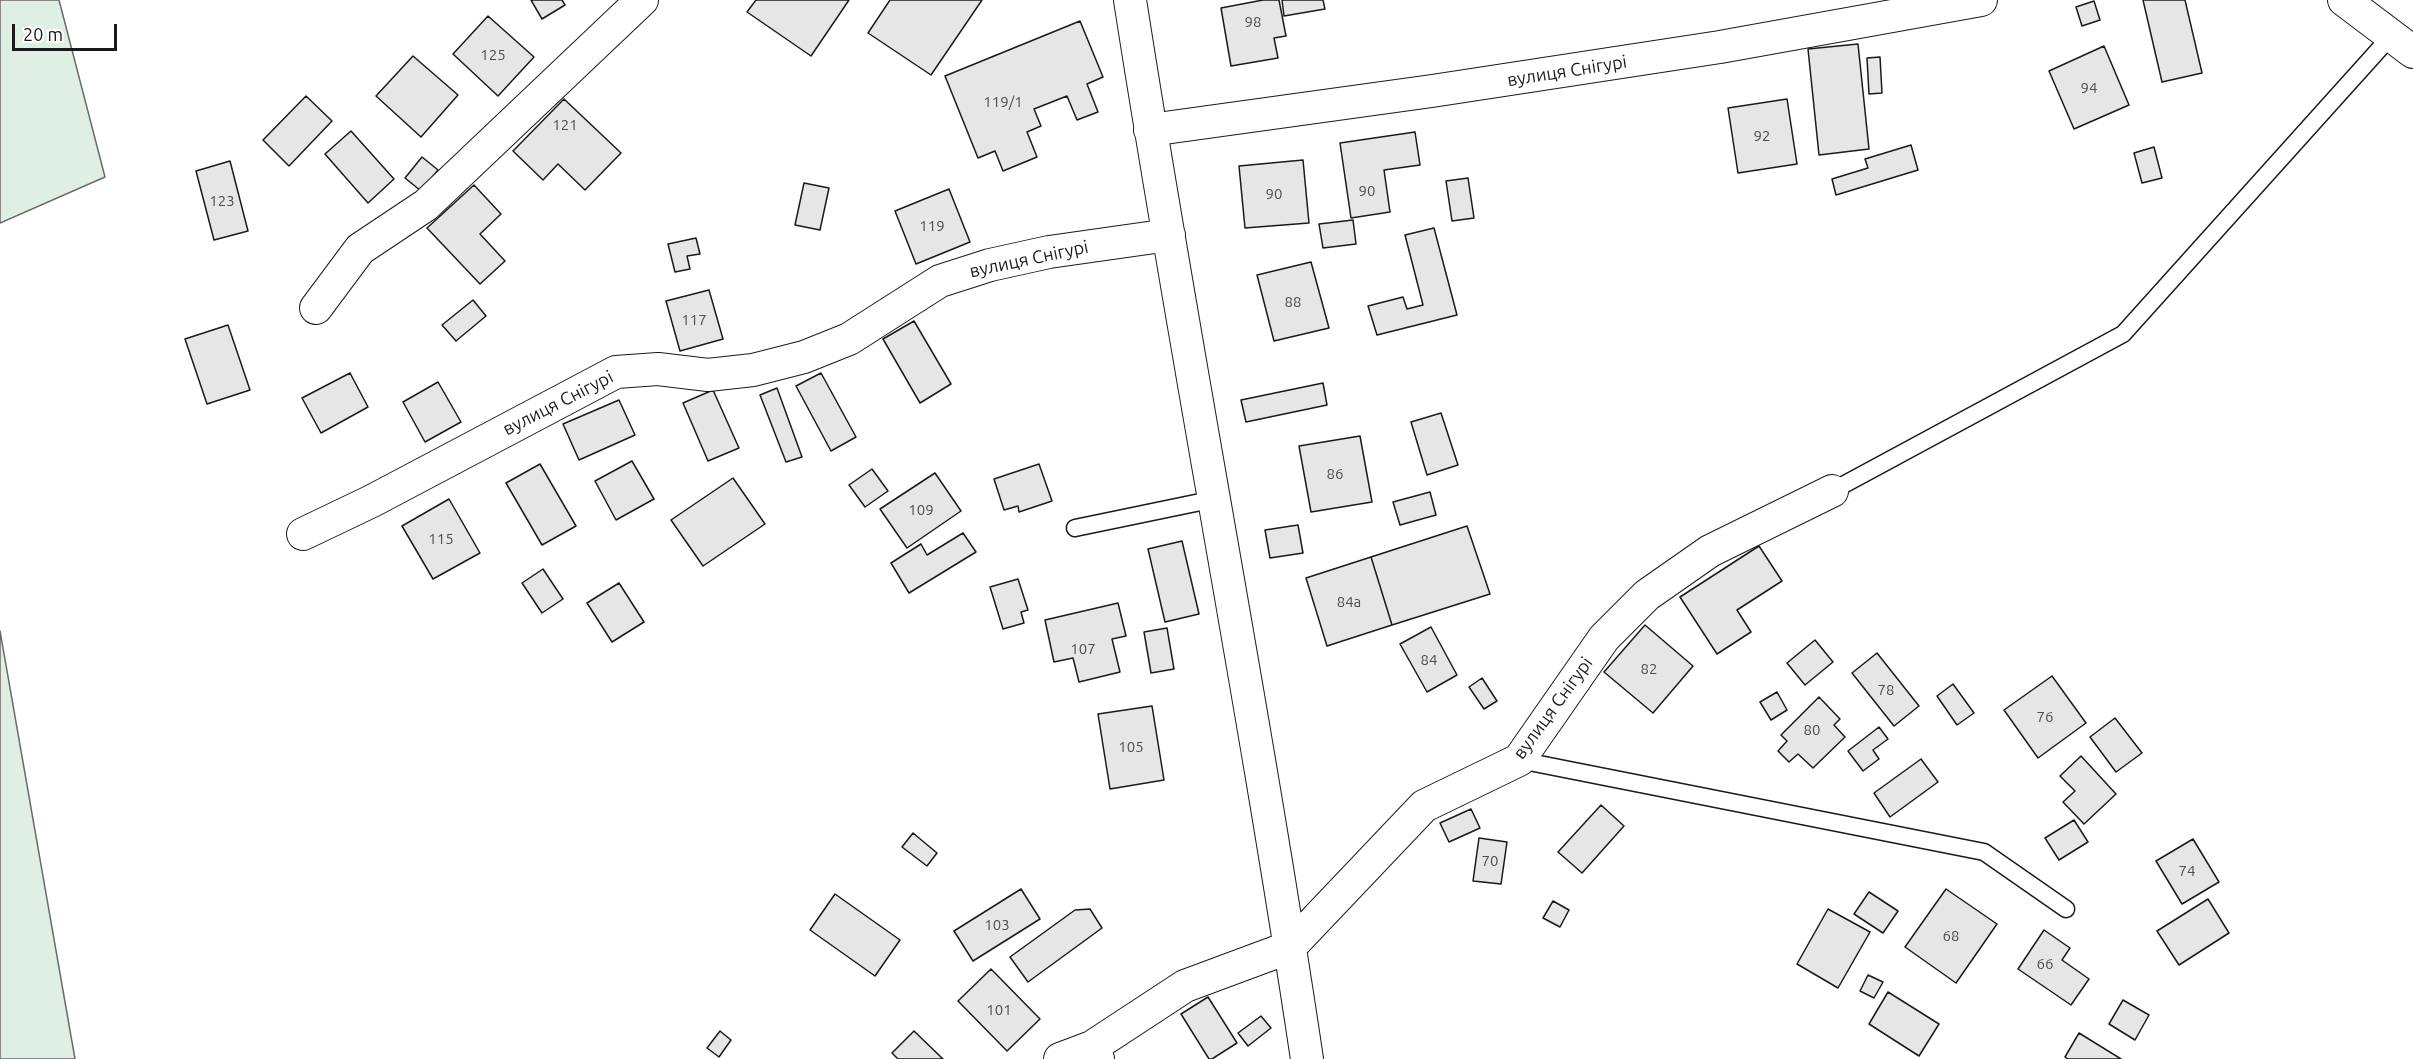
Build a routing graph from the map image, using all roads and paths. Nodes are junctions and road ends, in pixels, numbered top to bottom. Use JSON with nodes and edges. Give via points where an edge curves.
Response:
{"nodes":[{"id":1,"x":642,"y":0,"type":"edge"},
{"id":2,"x":1130,"y":0,"type":"edge"},
{"id":3,"x":1981,"y":0,"type":"edge"},
{"id":4,"x":2344,"y":0,"type":"edge"},
{"id":5,"x":2403,"y":43,"type":"edge"},
{"id":6,"x":1150,"y":130,"type":"junction"},
{"id":7,"x":1169,"y":234,"type":"junction"},
{"id":8,"x":316,"y":308,"type":"dead end"},
{"id":9,"x":1832,"y":491,"type":"joint"},
{"id":10,"x":1215,"y":499,"type":"junction"},
{"id":11,"x":1075,"y":528,"type":"dead end"},
{"id":12,"x":303,"y":534,"type":"dead end"},
{"id":13,"x":1520,"y":760,"type":"junction"},
{"id":14,"x":2066,"y":909,"type":"dead end"},
{"id":15,"x":1290,"y":947,"type":"junction"},
{"id":16,"x":1095,"y":1053,"type":"edge"},
{"id":17,"x":1060,"y":1059,"type":"edge"},
{"id":18,"x":1307,"y":1059,"type":"edge"}],
"edges":[{"from":1,"to":8,"type":"street","via":[[426,205],[360,249]]},
{"from":2,"to":6,"type":"street"},
{"from":3,"to":6,"type":"street","name":"вулиця Снігурі","via":[[1720,47]]},
{"from":4,"to":5,"type":"street"},
{"from":5,"to":9,"type":"lane","via":[[2123,334]]},
{"from":6,"to":7,"type":"street"},
{"from":7,"to":10,"type":"street"},
{"from":7,"to":12,"type":"street","name":"вулиця Снігурі","via":[[1049,252],[940,281],[849,339],[794,360],[708,375],[658,369],[616,372]]},
{"from":9,"to":13,"type":"street","name":"вулиця Снігурі","via":[[1710,550],[1647,595],[1604,638]]},
{"from":10,"to":11,"type":"lane"},
{"from":10,"to":15,"type":"street"},
{"from":13,"to":14,"type":"lane","via":[[1984,852]]},
{"from":13,"to":15,"type":"street","name":"вулиця Снігурі","via":[[1424,806]]},
{"from":15,"to":16,"type":"street","name":"вулиця Снігурі","via":[[1185,986]]},
{"from":15,"to":18,"type":"street"},
{"from":16,"to":17,"type":"street","name":"вулиця Снігурі"}]}
